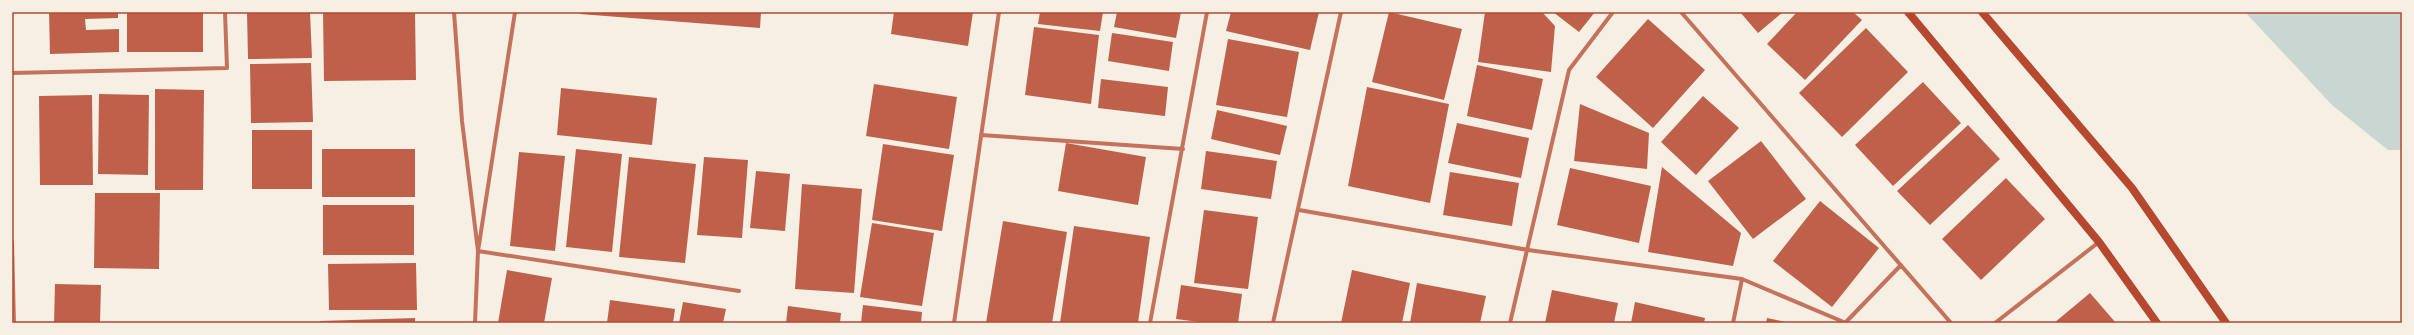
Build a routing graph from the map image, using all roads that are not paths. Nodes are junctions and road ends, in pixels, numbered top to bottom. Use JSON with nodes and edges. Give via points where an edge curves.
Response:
{"nodes":[{"id":1,"x":225,"y":12,"type":"edge"},
{"id":2,"x":454,"y":12,"type":"edge"},
{"id":3,"x":515,"y":12,"type":"edge"},
{"id":4,"x":999,"y":12,"type":"edge"},
{"id":5,"x":1207,"y":12,"type":"edge"},
{"id":6,"x":1341,"y":12,"type":"edge"},
{"id":7,"x":1613,"y":12,"type":"edge"},
{"id":8,"x":1681,"y":12,"type":"edge"},
{"id":9,"x":1908,"y":12,"type":"edge"},
{"id":10,"x":1982,"y":12,"type":"edge"},
{"id":11,"x":12,"y":73,"type":"edge"},
{"id":12,"x":981,"y":135,"type":"junction"},
{"id":13,"x":1183,"y":149,"type":"junction"},
{"id":14,"x":1299,"y":210,"type":"junction"},
{"id":15,"x":12,"y":242,"type":"edge"},
{"id":16,"x":2100,"y":242,"type":"junction"},
{"id":17,"x":1528,"y":250,"type":"junction"},
{"id":18,"x":478,"y":251,"type":"junction"},
{"id":19,"x":1901,"y":265,"type":"junction"},
{"id":20,"x":1742,"y":279,"type":"junction"},
{"id":21,"x":739,"y":291,"type":"dead end"},
{"id":22,"x":14,"y":323,"type":"edge"},
{"id":23,"x":475,"y":323,"type":"edge"},
{"id":24,"x":954,"y":323,"type":"edge"},
{"id":25,"x":1150,"y":323,"type":"edge"},
{"id":26,"x":1273,"y":323,"type":"edge"},
{"id":27,"x":1510,"y":323,"type":"edge"},
{"id":28,"x":1733,"y":323,"type":"edge"},
{"id":29,"x":1846,"y":323,"type":"edge"},
{"id":30,"x":1951,"y":323,"type":"edge"},
{"id":31,"x":1995,"y":323,"type":"edge"},
{"id":32,"x":2157,"y":323,"type":"edge"},
{"id":33,"x":2226,"y":323,"type":"edge"}],
"edges":[{"from":1,"to":11,"type":"street","via":[[227,68]]},
{"from":2,"to":18,"type":"street","via":[[462,121]]},
{"from":3,"to":18,"type":"street"},
{"from":4,"to":12,"type":"street"},
{"from":5,"to":13,"type":"street"},
{"from":6,"to":14,"type":"street"},
{"from":7,"to":17,"type":"street","via":[[1569,70]]},
{"from":8,"to":19,"type":"street"},
{"from":9,"to":16,"type":"main road"},
{"from":10,"to":33,"type":"main road","via":[[2132,188]]},
{"from":12,"to":13,"type":"street"},
{"from":12,"to":24,"type":"street"},
{"from":13,"to":25,"type":"street"},
{"from":14,"to":17,"type":"street"},
{"from":14,"to":26,"type":"street"},
{"from":15,"to":22,"type":"street"},
{"from":16,"to":31,"type":"street"},
{"from":16,"to":32,"type":"main road"},
{"from":17,"to":20,"type":"street"},
{"from":17,"to":27,"type":"street"},
{"from":18,"to":21,"type":"street"},
{"from":18,"to":23,"type":"street"},
{"from":19,"to":29,"type":"street"},
{"from":19,"to":30,"type":"street"},
{"from":20,"to":28,"type":"street"},
{"from":20,"to":29,"type":"street"}]}
